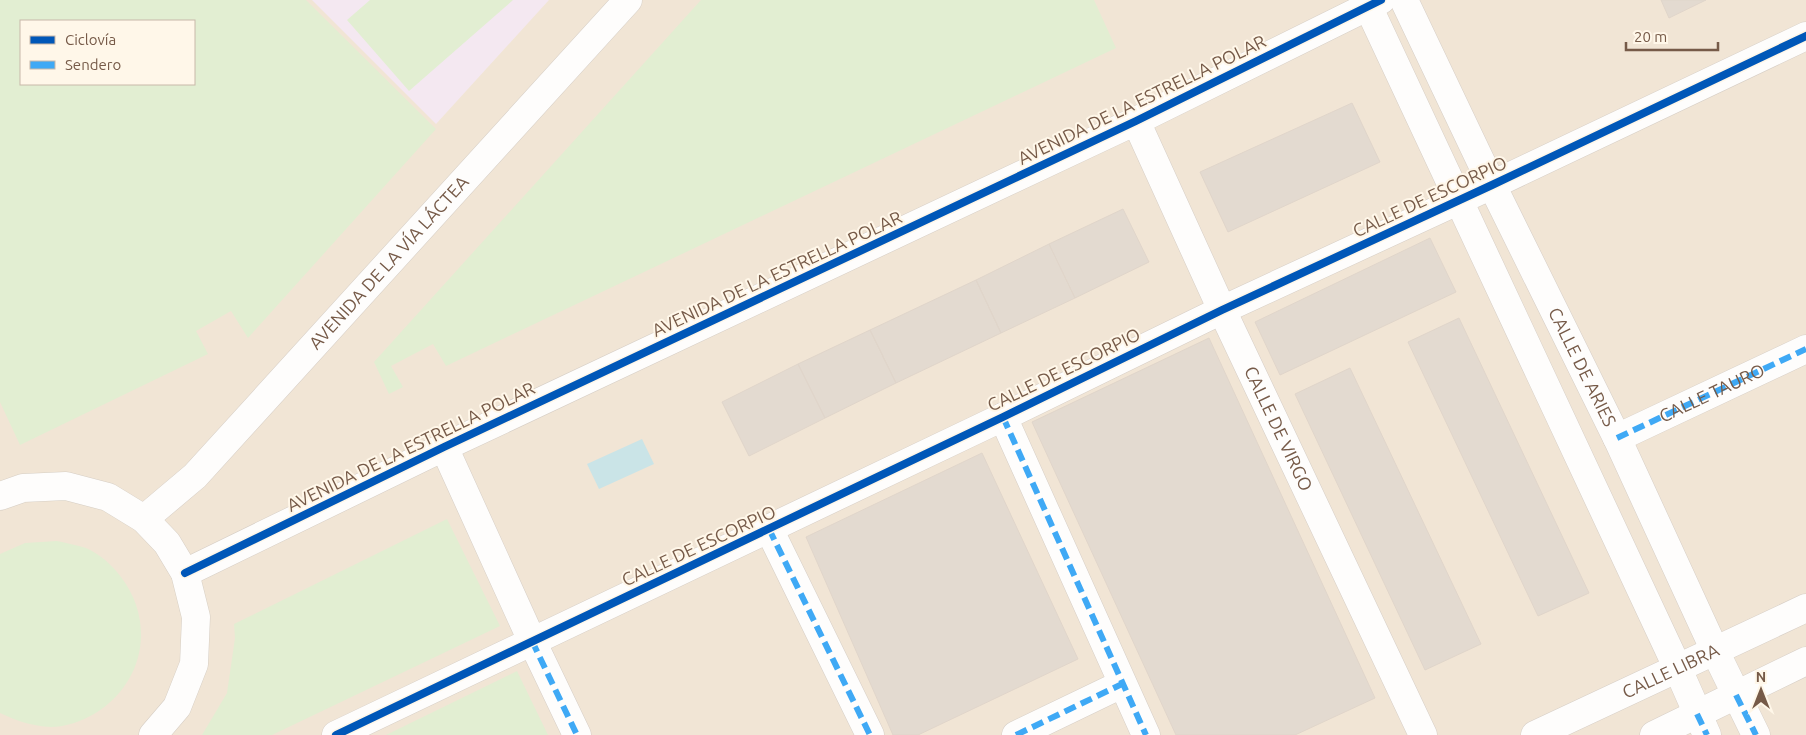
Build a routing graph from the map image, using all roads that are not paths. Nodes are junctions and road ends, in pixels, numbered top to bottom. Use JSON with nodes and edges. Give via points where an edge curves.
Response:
{"nodes":[{"id":1,"x":628,"y":0,"type":"edge"},
{"id":2,"x":1404,"y":0,"type":"edge"},
{"id":3,"x":1374,"y":3,"type":"edge"},
{"id":4,"x":1806,"y":36,"type":"edge"},
{"id":5,"x":1136,"y":121,"type":"junction"},
{"id":6,"x":1492,"y":185,"type":"junction"},
{"id":7,"x":1458,"y":200,"type":"junction"},
{"id":8,"x":1222,"y":310,"type":"junction"},
{"id":9,"x":1806,"y":349,"type":"edge"},
{"id":10,"x":1003,"y":417,"type":"junction"},
{"id":11,"x":1617,"y":438,"type":"junction"},
{"id":12,"x":444,"y":447,"type":"junction"},
{"id":13,"x":0,"y":496,"type":"edge"},
{"id":14,"x":144,"y":519,"type":"junction"},
{"id":15,"x":769,"y":529,"type":"junction"},
{"id":16,"x":185,"y":572,"type":"junction"},
{"id":17,"x":1806,"y":608,"type":"edge"},
{"id":18,"x":532,"y":641,"type":"junction"},
{"id":19,"x":1715,"y":651,"type":"junction"},
{"id":20,"x":1806,"y":661,"type":"edge"},
{"id":21,"x":1678,"y":669,"type":"junction"},
{"id":22,"x":1122,"y":684,"type":"junction"},
{"id":23,"x":1736,"y":695,"type":"junction"},
{"id":24,"x":1702,"y":724,"type":"edge"},
{"id":25,"x":153,"y":735,"type":"edge"},
{"id":26,"x":336,"y":735,"type":"edge"},
{"id":27,"x":577,"y":735,"type":"edge"},
{"id":28,"x":870,"y":735,"type":"edge"},
{"id":29,"x":1016,"y":735,"type":"edge"},
{"id":30,"x":1146,"y":735,"type":"edge"},
{"id":31,"x":1423,"y":735,"type":"edge"},
{"id":32,"x":1534,"y":735,"type":"edge"},
{"id":33,"x":1654,"y":735,"type":"edge"},
{"id":34,"x":1756,"y":735,"type":"edge"}],
"edges":[{"from":1,"to":14,"type":"street","name":"AVENIDA DE LA VÍA LÁCTEA","via":[[195,476]]},
{"from":2,"to":6,"type":"street","name":"CALLE DE ARIES"},
{"from":3,"to":5,"type":"street","name":"AVENIDA DE LA ESTRELLA POLAR"},
{"from":3,"to":7,"type":"street"},
{"from":4,"to":6,"type":"street","name":"CALLE DE ESCORPIO"},
{"from":5,"to":8,"type":"street","name":"CALLE DE VIRGO"},
{"from":5,"to":12,"type":"street","name":"AVENIDA DE LA ESTRELLA POLAR"},
{"from":6,"to":7,"type":"street","name":"CALLE DE ESCORPIO"},
{"from":6,"to":11,"type":"street","name":"CALLE DE ARIES"},
{"from":7,"to":8,"type":"street","name":"CALLE DE ESCORPIO"},
{"from":7,"to":21,"type":"street"},
{"from":8,"to":10,"type":"street","name":"CALLE DE ESCORPIO"},
{"from":8,"to":31,"type":"street","name":"CALLE DE VIRGO"},
{"from":9,"to":11,"type":"street","name":"CALLE TAURO"},
{"from":10,"to":15,"type":"street","name":"CALLE DE ESCORPIO"},
{"from":10,"to":22,"type":"street"},
{"from":11,"to":19,"type":"street","name":"CALLE DE ARIES"},
{"from":12,"to":16,"type":"street","name":"AVENIDA DE LA ESTRELLA POLAR"},
{"from":12,"to":18,"type":"street"},
{"from":13,"to":14,"type":"street","via":[[23,488],[66,486],[108,497]]},
{"from":14,"to":16,"type":"street","via":[[167,543]]},
{"from":15,"to":18,"type":"street","name":"CALLE DE ESCORPIO"},
{"from":15,"to":28,"type":"street"},
{"from":16,"to":25,"type":"street","via":[[196,617],[194,664],[177,707]]},
{"from":17,"to":19,"type":"street","name":"CALLE LIBRA"},
{"from":18,"to":26,"type":"street","name":"CALLE DE ESCORPIO"},
{"from":18,"to":27,"type":"street"},
{"from":19,"to":21,"type":"street","name":"CALLE LIBRA"},
{"from":19,"to":23,"type":"street","name":"CALLE DE ARIES"},
{"from":20,"to":23,"type":"street"},
{"from":21,"to":24,"type":"street"},
{"from":21,"to":32,"type":"street","name":"CALLE LIBRA"},
{"from":22,"to":29,"type":"street"},
{"from":22,"to":30,"type":"street"},
{"from":23,"to":24,"type":"street"},
{"from":23,"to":34,"type":"street","name":"CALLE DE ARIES"},
{"from":24,"to":33,"type":"street"}]}
